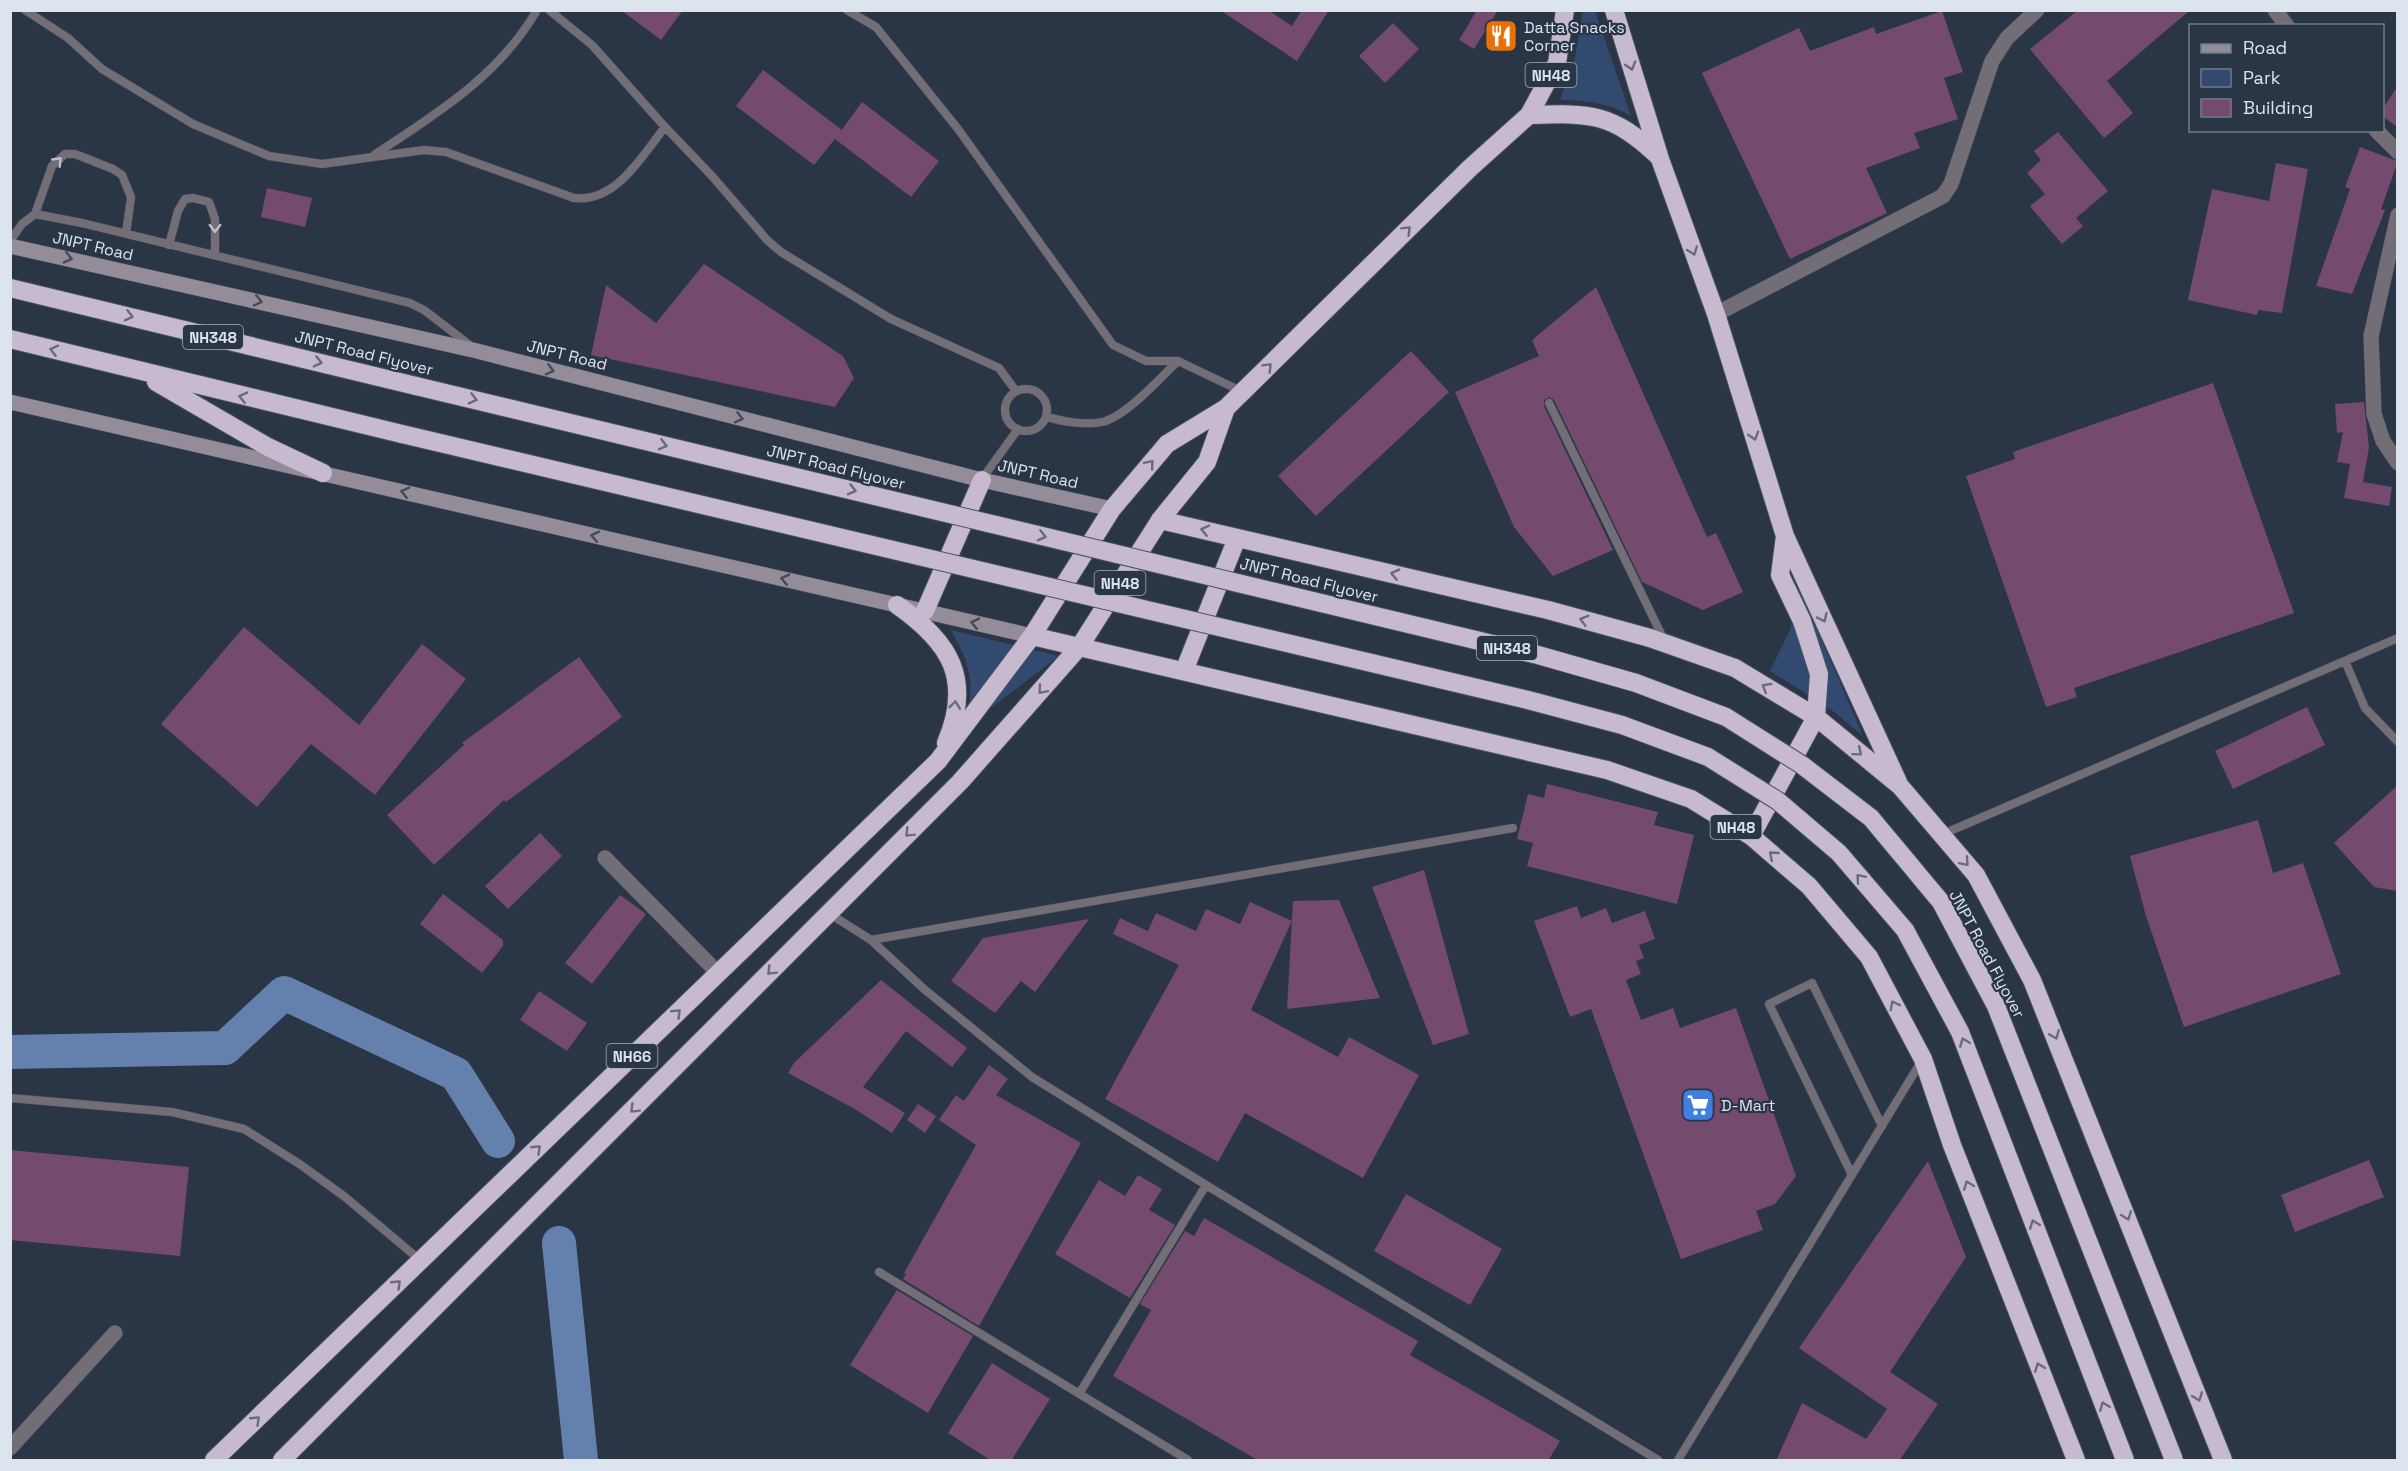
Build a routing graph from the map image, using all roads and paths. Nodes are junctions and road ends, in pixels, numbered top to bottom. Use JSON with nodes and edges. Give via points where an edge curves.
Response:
{"nodes":[{"id":1,"x":25,"y":10,"type":"edge"},
{"id":2,"x":537,"y":10,"type":"edge"},
{"id":3,"x":549,"y":10,"type":"edge"},
{"id":4,"x":847,"y":10,"type":"edge"},
{"id":5,"x":1565,"y":10,"type":"edge"},
{"id":6,"x":1614,"y":10,"type":"edge"},
{"id":7,"x":2037,"y":10,"type":"edge"},
{"id":8,"x":2275,"y":10,"type":"edge"},
{"id":9,"x":2286,"y":24,"type":"edge"},
{"id":10,"x":1529,"y":115,"type":"junction"},
{"id":11,"x":665,"y":127,"type":"junction"},
{"id":12,"x":2378,"y":132,"type":"edge"},
{"id":13,"x":2397,"y":152,"type":"edge"},
{"id":14,"x":369,"y":158,"type":"junction"},
{"id":15,"x":1660,"y":159,"type":"junction"},
{"id":16,"x":35,"y":214,"type":"junction"},
{"id":17,"x":2397,"y":215,"type":"edge"},
{"id":18,"x":126,"y":234,"type":"junction"},
{"id":19,"x":10,"y":241,"type":"edge"},
{"id":20,"x":169,"y":245,"type":"junction"},
{"id":21,"x":10,"y":246,"type":"edge"},
{"id":22,"x":215,"y":255,"type":"junction"},
{"id":23,"x":10,"y":288,"type":"edge"},
{"id":24,"x":1716,"y":314,"type":"junction"},
{"id":25,"x":10,"y":339,"type":"edge"},
{"id":26,"x":477,"y":351,"type":"junction"},
{"id":27,"x":1178,"y":361,"type":"junction"},
{"id":28,"x":138,"y":372,"type":"junction"},
{"id":29,"x":1016,"y":391,"type":"junction"},
{"id":30,"x":1243,"y":392,"type":"junction"},
{"id":31,"x":10,"y":402,"type":"edge"},
{"id":32,"x":1549,"y":403,"type":"dead end"},
{"id":33,"x":1226,"y":408,"type":"junction"},
{"id":34,"x":1046,"y":416,"type":"junction"},
{"id":35,"x":1018,"y":429,"type":"junction"},
{"id":36,"x":2397,"y":462,"type":"edge"},
{"id":37,"x":322,"y":473,"type":"junction"},
{"id":38,"x":982,"y":480,"type":"junction"},
{"id":39,"x":1112,"y":509,"type":"junction"},
{"id":40,"x":1160,"y":520,"type":"junction"},
{"id":41,"x":1785,"y":536,"type":"junction"},
{"id":42,"x":1238,"y":538,"type":"junction"},
{"id":43,"x":897,"y":605,"type":"junction"},
{"id":44,"x":925,"y":612,"type":"junction"},
{"id":45,"x":1032,"y":636,"type":"junction"},
{"id":46,"x":2397,"y":638,"type":"edge"},
{"id":47,"x":1666,"y":644,"type":"junction"},
{"id":48,"x":1080,"y":646,"type":"junction"},
{"id":49,"x":2345,"y":661,"type":"junction"},
{"id":50,"x":1184,"y":670,"type":"junction"},
{"id":51,"x":1816,"y":717,"type":"junction"},
{"id":52,"x":2397,"y":742,"type":"edge"},
{"id":53,"x":938,"y":761,"type":"junction"},
{"id":54,"x":1900,"y":786,"type":"junction"},
{"id":55,"x":1513,"y":828,"type":"dead end"},
{"id":56,"x":1942,"y":834,"type":"junction"},
{"id":57,"x":1751,"y":836,"type":"junction"},
{"id":58,"x":605,"y":858,"type":"dead end"},
{"id":59,"x":829,"y":913,"type":"junction"},
{"id":60,"x":871,"y":940,"type":"junction"},
{"id":61,"x":718,"y":973,"type":"junction"},
{"id":62,"x":1923,"y":1059,"type":"junction"},
{"id":63,"x":10,"y":1098,"type":"edge"},
{"id":64,"x":1882,"y":1126,"type":"junction"},
{"id":65,"x":1852,"y":1175,"type":"junction"},
{"id":66,"x":1206,"y":1185,"type":"junction"},
{"id":67,"x":421,"y":1261,"type":"junction"},
{"id":68,"x":879,"y":1272,"type":"dead end"},
{"id":69,"x":115,"y":1333,"type":"dead end"},
{"id":70,"x":1079,"y":1394,"type":"junction"},
{"id":71,"x":10,"y":1448,"type":"edge"},
{"id":72,"x":214,"y":1461,"type":"edge"},
{"id":73,"x":282,"y":1461,"type":"edge"},
{"id":74,"x":1188,"y":1461,"type":"edge"},
{"id":75,"x":1658,"y":1461,"type":"edge"},
{"id":76,"x":1678,"y":1461,"type":"edge"},
{"id":77,"x":2076,"y":1461,"type":"edge"},
{"id":78,"x":2125,"y":1461,"type":"edge"},
{"id":79,"x":2174,"y":1461,"type":"edge"},
{"id":80,"x":2223,"y":1461,"type":"edge"}],
"edges":[{"from":1,"to":14,"type":"lane","via":[[68,38],[102,69],[194,124],[269,156],[322,164]]},
{"from":2,"to":14,"type":"lane","via":[[514,46],[490,72],[432,117]]},
{"from":3,"to":11,"type":"lane","via":[[592,45]]},
{"from":4,"to":27,"type":"lane","via":[[876,27],[958,129],[1113,345],[1146,362]]},
{"from":5,"to":10,"type":"highway","number":"NH48","via":[[1557,63]]},
{"from":6,"to":15,"type":"highway","one_way":true},
{"from":7,"to":24,"type":"street","via":[[2007,38],[1992,61],[1951,184],[1942,196]]},
{"from":8,"to":9,"type":"street"},
{"from":10,"to":15,"type":"highway","via":[[1600,117],[1629,131]]},
{"from":30,"to":10,"type":"highway","number":"NH48","one_way":true},
{"from":11,"to":14,"type":"lane","via":[[609,191],[584,199],[446,152],[424,150]]},
{"from":11,"to":29,"type":"lane","via":[[781,252],[891,319],[999,368]]},
{"from":12,"to":13,"type":"street"},
{"from":15,"to":24,"type":"highway","one_way":true},
{"from":16,"to":18,"type":"lane"},
{"from":16,"to":18,"type":"lane","one_way":true,"via":[[52,166],[65,154],[75,154],[122,175],[131,197]]},
{"from":16,"to":19,"type":"lane"},
{"from":17,"to":36,"type":"street","via":[[2371,336],[2374,414]]},
{"from":18,"to":20,"type":"lane"},
{"from":20,"to":22,"type":"lane"},
{"from":20,"to":22,"type":"lane","one_way":true,"via":[[178,211],[185,199],[193,198],[209,202],[214,212]]},
{"from":21,"to":26,"type":"street","name":"JNPT Road","one_way":true},
{"from":22,"to":26,"type":"lane","via":[[410,303]]},
{"from":23,"to":79,"type":"highway","name":"JNPT Road Flyover","number":"NH348","one_way":true,"bridge":true,"via":[[1538,656],[1636,683],[1726,717],[1802,765],[1871,818],[1941,902],[1996,1006]]},
{"from":24,"to":41,"type":"highway","one_way":true},
{"from":28,"to":25,"type":"highway","one_way":true},
{"from":26,"to":38,"type":"street","name":"JNPT Road","one_way":true},
{"from":27,"to":30,"type":"lane"},
{"from":27,"to":34,"type":"lane","via":[[1135,403],[1105,421],[1062,422]]},
{"from":28,"to":37,"type":"highway","via":[[268,447]]},
{"from":78,"to":28,"type":"highway","one_way":true,"bridge":true,"via":[[1960,1032],[1905,930],[1839,853],[1778,801],[1708,758],[1622,725],[1528,700]]},
{"from":29,"to":34,"type":"lane","via":[[1036,392],[1045,402]]},
{"from":29,"to":35,"type":"lane","via":[[1005,407],[1008,421]]},
{"from":30,"to":33,"type":"highway"},
{"from":31,"to":37,"type":"street"},
{"from":32,"to":47,"type":"lane"},
{"from":39,"to":33,"type":"highway","one_way":true,"via":[[1167,444]]},
{"from":33,"to":40,"type":"highway","number":"NH48","via":[[1207,462]]},
{"from":34,"to":35,"type":"lane","via":[[1032,430]]},
{"from":35,"to":38,"type":"lane"},
{"from":43,"to":37,"type":"street","one_way":true},
{"from":38,"to":39,"type":"street","name":"JNPT Road"},
{"from":38,"to":44,"type":"highway"},
{"from":39,"to":45,"type":"highway"},
{"from":42,"to":40,"type":"highway","one_way":true},
{"from":40,"to":48,"type":"highway","number":"NH48"},
{"from":41,"to":51,"type":"highway","via":[[1780,575],[1802,621],[1819,674]]},
{"from":41,"to":54,"type":"highway","one_way":true},
{"from":47,"to":42,"type":"highway","one_way":true,"via":[[1548,610]]},
{"from":42,"to":50,"type":"highway"},
{"from":43,"to":44,"type":"street"},
{"from":53,"to":43,"type":"highway","one_way":true,"via":[[956,705],[954,670],[935,634]]},
{"from":45,"to":44,"type":"street","one_way":true},
{"from":45,"to":48,"type":"highway","number":"NH48"},
{"from":45,"to":53,"type":"highway","number":"NH66"},
{"from":46,"to":49,"type":"lane"},
{"from":51,"to":47,"type":"highway","one_way":true,"via":[[1735,669]]},
{"from":48,"to":50,"type":"highway","number":"NH48"},
{"from":48,"to":59,"type":"highway","number":"NH66","one_way":true,"via":[[960,782]]},
{"from":49,"to":52,"type":"lane","via":[[2365,708]]},
{"from":49,"to":56,"type":"lane"},
{"from":50,"to":57,"type":"highway","number":"NH48","via":[[1607,770],[1691,799]]},
{"from":51,"to":54,"type":"highway","one_way":true},
{"from":51,"to":57,"type":"highway"},
{"from":53,"to":61,"type":"highway","number":"NH66"},
{"from":54,"to":56,"type":"highway"},
{"from":55,"to":60,"type":"lane"},
{"from":56,"to":80,"type":"highway","one_way":true,"via":[[1976,875],[2032,980]]},
{"from":62,"to":57,"type":"highway","number":"NH48","one_way":true,"via":[[1869,957],[1809,886]]},
{"from":58,"to":61,"type":"street"},
{"from":59,"to":60,"type":"lane"},
{"from":59,"to":73,"type":"highway","number":"NH66","one_way":true},
{"from":60,"to":66,"type":"lane","via":[[1032,1077]]},
{"from":67,"to":61,"type":"highway","number":"NH66","one_way":true},
{"from":62,"to":64,"type":"lane"},
{"from":77,"to":62,"type":"highway","number":"NH48","one_way":true,"via":[[1952,1145]]},
{"from":63,"to":67,"type":"lane","via":[[172,1112],[244,1129],[345,1197]]},
{"from":64,"to":65,"type":"lane"},
{"from":64,"to":65,"type":"lane","via":[[1812,983],[1768,1004]]},
{"from":65,"to":76,"type":"lane"},
{"from":66,"to":70,"type":"lane"},
{"from":66,"to":75,"type":"lane"},
{"from":72,"to":67,"type":"highway","number":"NH66","one_way":true},
{"from":68,"to":70,"type":"lane"},
{"from":69,"to":71,"type":"street"},
{"from":70,"to":74,"type":"lane"}]}
